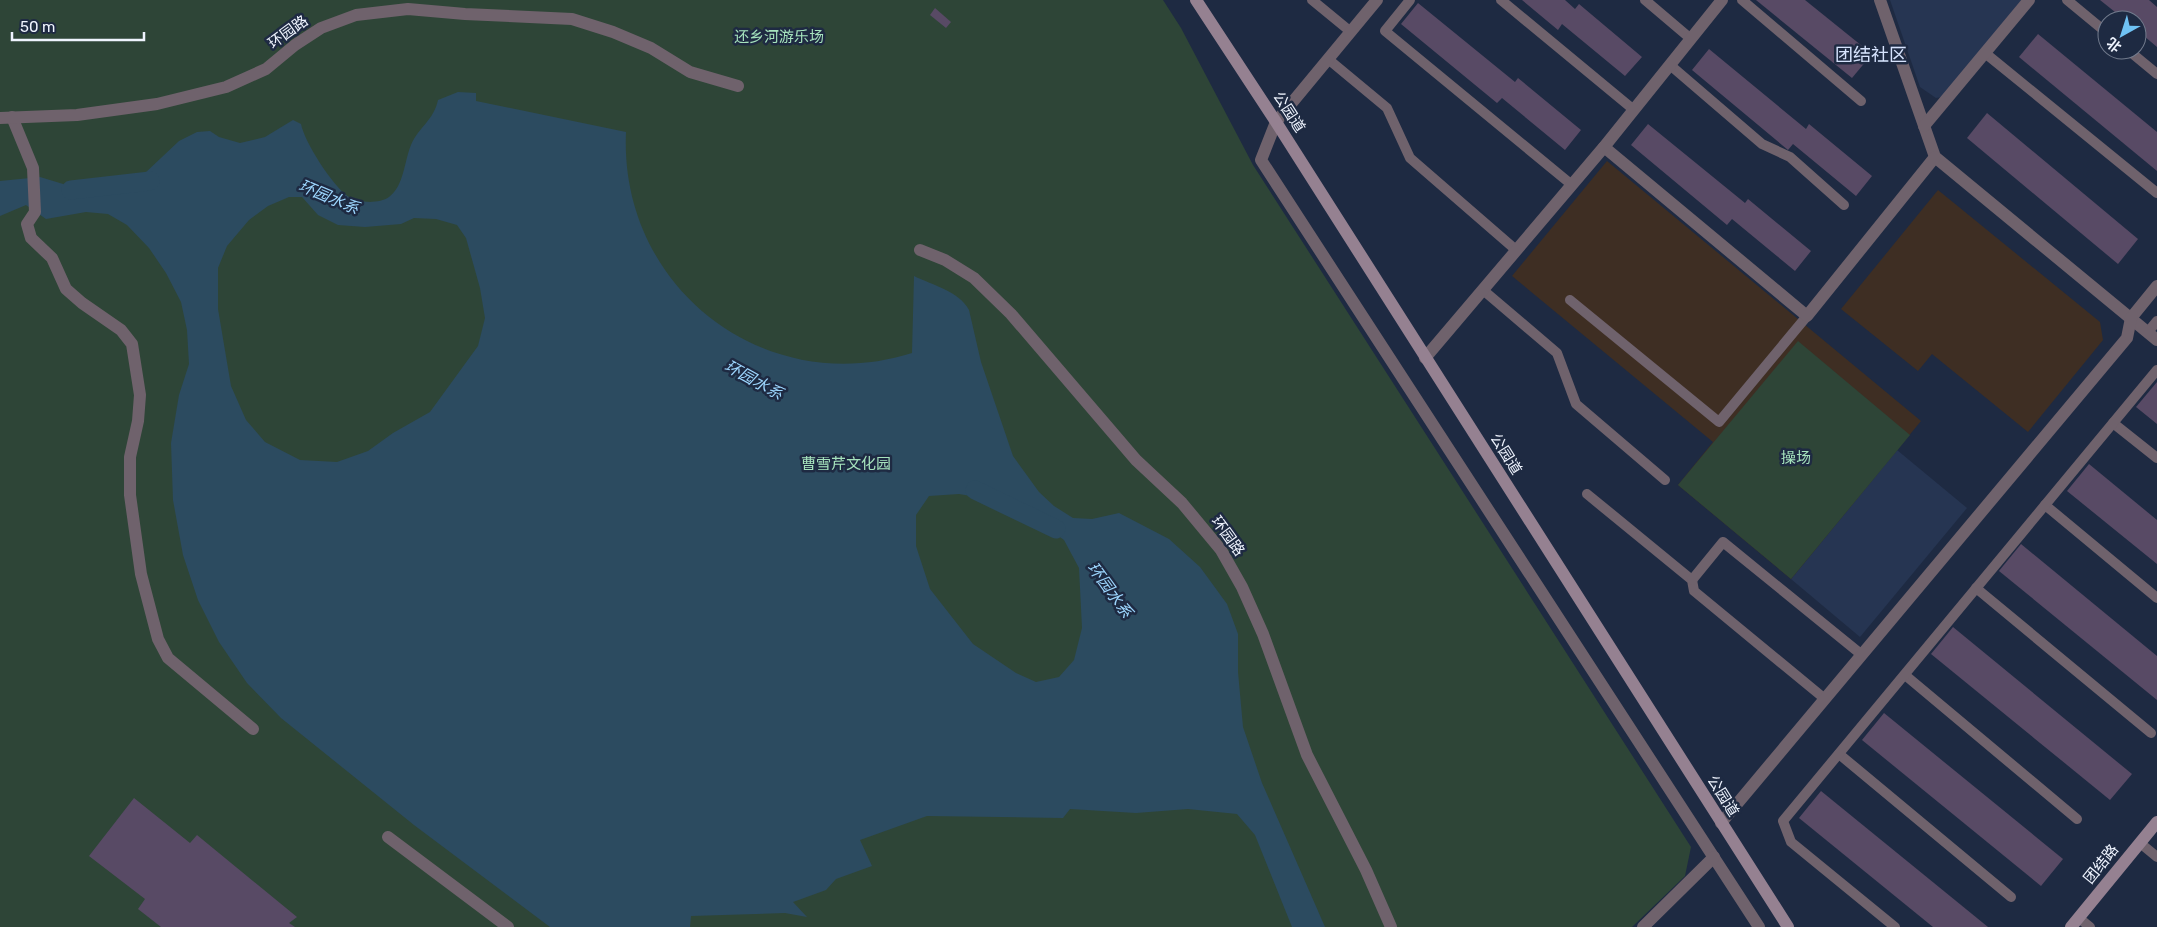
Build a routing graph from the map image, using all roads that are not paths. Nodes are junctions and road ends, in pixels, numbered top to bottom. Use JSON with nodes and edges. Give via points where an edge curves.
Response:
{"nodes":[{"id":1,"x":1196,"y":0,"type":"edge"},
{"id":2,"x":1312,"y":0,"type":"edge"},
{"id":3,"x":1377,"y":0,"type":"edge"},
{"id":4,"x":1410,"y":0,"type":"edge"},
{"id":5,"x":1501,"y":0,"type":"edge"},
{"id":6,"x":1645,"y":0,"type":"edge"},
{"id":7,"x":1722,"y":0,"type":"edge"},
{"id":8,"x":1742,"y":0,"type":"edge"},
{"id":9,"x":1880,"y":0,"type":"edge"},
{"id":10,"x":2029,"y":0,"type":"edge"},
{"id":11,"x":2067,"y":0,"type":"edge"},
{"id":12,"x":2097,"y":25,"type":"edge"},
{"id":13,"x":1351,"y":32,"type":"junction"},
{"id":14,"x":1691,"y":39,"type":"junction"},
{"id":15,"x":1985,"y":53,"type":"junction"},
{"id":16,"x":1328,"y":59,"type":"junction"},
{"id":17,"x":2140,"y":60,"type":"edge"},
{"id":18,"x":1670,"y":65,"type":"junction"},
{"id":19,"x":2157,"y":74,"type":"edge"},
{"id":20,"x":738,"y":86,"type":"dead end"},
{"id":21,"x":1861,"y":101,"type":"dead end"},
{"id":22,"x":1634,"y":110,"type":"junction"},
{"id":23,"x":6,"y":118,"type":"edge"},
{"id":24,"x":1276,"y":122,"type":"junction"},
{"id":25,"x":1924,"y":126,"type":"junction"},
{"id":26,"x":1604,"y":147,"type":"junction"},
{"id":27,"x":1935,"y":157,"type":"junction"},
{"id":28,"x":1572,"y":185,"type":"junction"},
{"id":29,"x":2157,"y":193,"type":"edge"},
{"id":30,"x":1844,"y":205,"type":"dead end"},
{"id":31,"x":920,"y":250,"type":"dead end"},
{"id":32,"x":1516,"y":250,"type":"junction"},
{"id":33,"x":2157,"y":286,"type":"edge"},
{"id":34,"x":1482,"y":290,"type":"junction"},
{"id":35,"x":1570,"y":300,"type":"dead end"},
{"id":36,"x":1807,"y":316,"type":"junction"},
{"id":37,"x":2131,"y":318,"type":"junction"},
{"id":38,"x":2157,"y":321,"type":"edge"},
{"id":39,"x":2152,"y":336,"type":"edge"},
{"id":40,"x":1425,"y":358,"type":"junction"},
{"id":41,"x":2157,"y":370,"type":"edge"},
{"id":42,"x":2113,"y":423,"type":"junction"},
{"id":43,"x":2157,"y":458,"type":"edge"},
{"id":44,"x":1665,"y":480,"type":"dead end"},
{"id":45,"x":1587,"y":494,"type":"dead end"},
{"id":46,"x":2045,"y":505,"type":"junction"},
{"id":47,"x":1692,"y":580,"type":"junction"},
{"id":48,"x":1976,"y":588,"type":"junction"},
{"id":49,"x":2157,"y":598,"type":"edge"},
{"id":50,"x":1862,"y":655,"type":"junction"},
{"id":51,"x":1905,"y":675,"type":"junction"},
{"id":52,"x":1825,"y":699,"type":"junction"},
{"id":53,"x":253,"y":729,"type":"dead end"},
{"id":54,"x":2151,"y":732,"type":"dead end"},
{"id":55,"x":1839,"y":754,"type":"junction"},
{"id":56,"x":2077,"y":819,"type":"dead end"},
{"id":57,"x":2157,"y":822,"type":"edge"},
{"id":58,"x":1721,"y":823,"type":"junction"},
{"id":59,"x":388,"y":837,"type":"dead end"},
{"id":60,"x":2140,"y":843,"type":"junction"},
{"id":61,"x":1714,"y":857,"type":"junction"},
{"id":62,"x":2157,"y":857,"type":"edge"},
{"id":63,"x":2011,"y":897,"type":"dead end"},
{"id":64,"x":2075,"y":922,"type":"edge"},
{"id":65,"x":508,"y":927,"type":"edge"},
{"id":66,"x":1391,"y":927,"type":"edge"},
{"id":67,"x":1642,"y":927,"type":"edge"},
{"id":68,"x":1759,"y":927,"type":"edge"},
{"id":69,"x":1788,"y":927,"type":"edge"},
{"id":70,"x":1895,"y":927,"type":"edge"},
{"id":71,"x":2090,"y":927,"type":"edge"}],
"edges":[{"from":1,"to":24,"type":"main road","name":"公园道"},
{"from":2,"to":13,"type":"lane"},
{"from":3,"to":13,"type":"street"},
{"from":4,"to":28,"type":"lane","via":[[1385,32]]},
{"from":5,"to":22,"type":"lane"},
{"from":6,"to":14,"type":"lane"},
{"from":7,"to":14,"type":"street"},
{"from":8,"to":21,"type":"lane"},
{"from":9,"to":25,"type":"street"},
{"from":10,"to":15,"type":"street"},
{"from":11,"to":12,"type":"lane"},
{"from":13,"to":16,"type":"street"},
{"from":14,"to":18,"type":"street"},
{"from":15,"to":25,"type":"street"},
{"from":15,"to":29,"type":"lane"},
{"from":16,"to":24,"type":"street"},
{"from":16,"to":32,"type":"lane","via":[[1387,108],[1410,158]]},
{"from":17,"to":19,"type":"lane"},
{"from":18,"to":22,"type":"street"},
{"from":18,"to":30,"type":"lane","via":[[1762,144],[1790,158]]},
{"from":20,"to":23,"type":"street","name":"环园路","via":[[690,72],[651,48],[572,19],[408,9],[356,15],[321,28],[266,70],[226,87],[157,104],[77,115]]},
{"from":22,"to":26,"type":"street"},
{"from":23,"to":53,"type":"street","via":[[33,168],[35,212],[27,224],[31,238],[52,258],[66,289],[121,330],[132,344],[140,395],[130,457],[130,495],[141,574],[158,639],[168,658]]},
{"from":24,"to":40,"type":"main road","name":"公园道"},
{"from":24,"to":61,"type":"street","via":[[1261,160]]},
{"from":25,"to":27,"type":"street"},
{"from":26,"to":28,"type":"street"},
{"from":26,"to":36,"type":"street"},
{"from":27,"to":36,"type":"street"},
{"from":27,"to":37,"type":"street"},
{"from":28,"to":32,"type":"street"},
{"from":31,"to":66,"type":"street","name":"环园路","via":[[945,260],[974,278],[1011,314],[1136,460],[1182,504],[1221,550],[1263,634],[1307,755],[1366,870]]},
{"from":32,"to":34,"type":"street"},
{"from":33,"to":37,"type":"street"},
{"from":34,"to":40,"type":"street"},
{"from":34,"to":44,"type":"lane","via":[[1557,353],[1576,404]]},
{"from":35,"to":36,"type":"lane","via":[[1719,422]]},
{"from":37,"to":39,"type":"street"},
{"from":37,"to":50,"type":"street","via":[[2127,338]]},
{"from":38,"to":39,"type":"lane"},
{"from":40,"to":58,"type":"main road","name":"公园道"},
{"from":41,"to":42,"type":"lane"},
{"from":42,"to":43,"type":"lane"},
{"from":42,"to":46,"type":"lane"},
{"from":45,"to":47,"type":"lane"},
{"from":46,"to":48,"type":"lane"},
{"from":46,"to":49,"type":"lane"},
{"from":47,"to":50,"type":"lane","via":[[1723,542]]},
{"from":47,"to":52,"type":"lane","via":[[1694,591]]},
{"from":48,"to":51,"type":"lane"},
{"from":48,"to":54,"type":"lane"},
{"from":50,"to":52,"type":"street"},
{"from":51,"to":55,"type":"lane"},
{"from":51,"to":56,"type":"lane"},
{"from":52,"to":58,"type":"street"},
{"from":55,"to":63,"type":"lane"},
{"from":55,"to":70,"type":"lane","via":[[1783,821],[1791,842]]},
{"from":57,"to":60,"type":"main road","name":"团结路"},
{"from":58,"to":69,"type":"main road","name":"公园道"},
{"from":59,"to":65,"type":"street"},
{"from":60,"to":62,"type":"lane"},
{"from":60,"to":64,"type":"main road","name":"团结路"},
{"from":61,"to":67,"type":"street"},
{"from":61,"to":68,"type":"street"},
{"from":64,"to":71,"type":"lane"}]}
